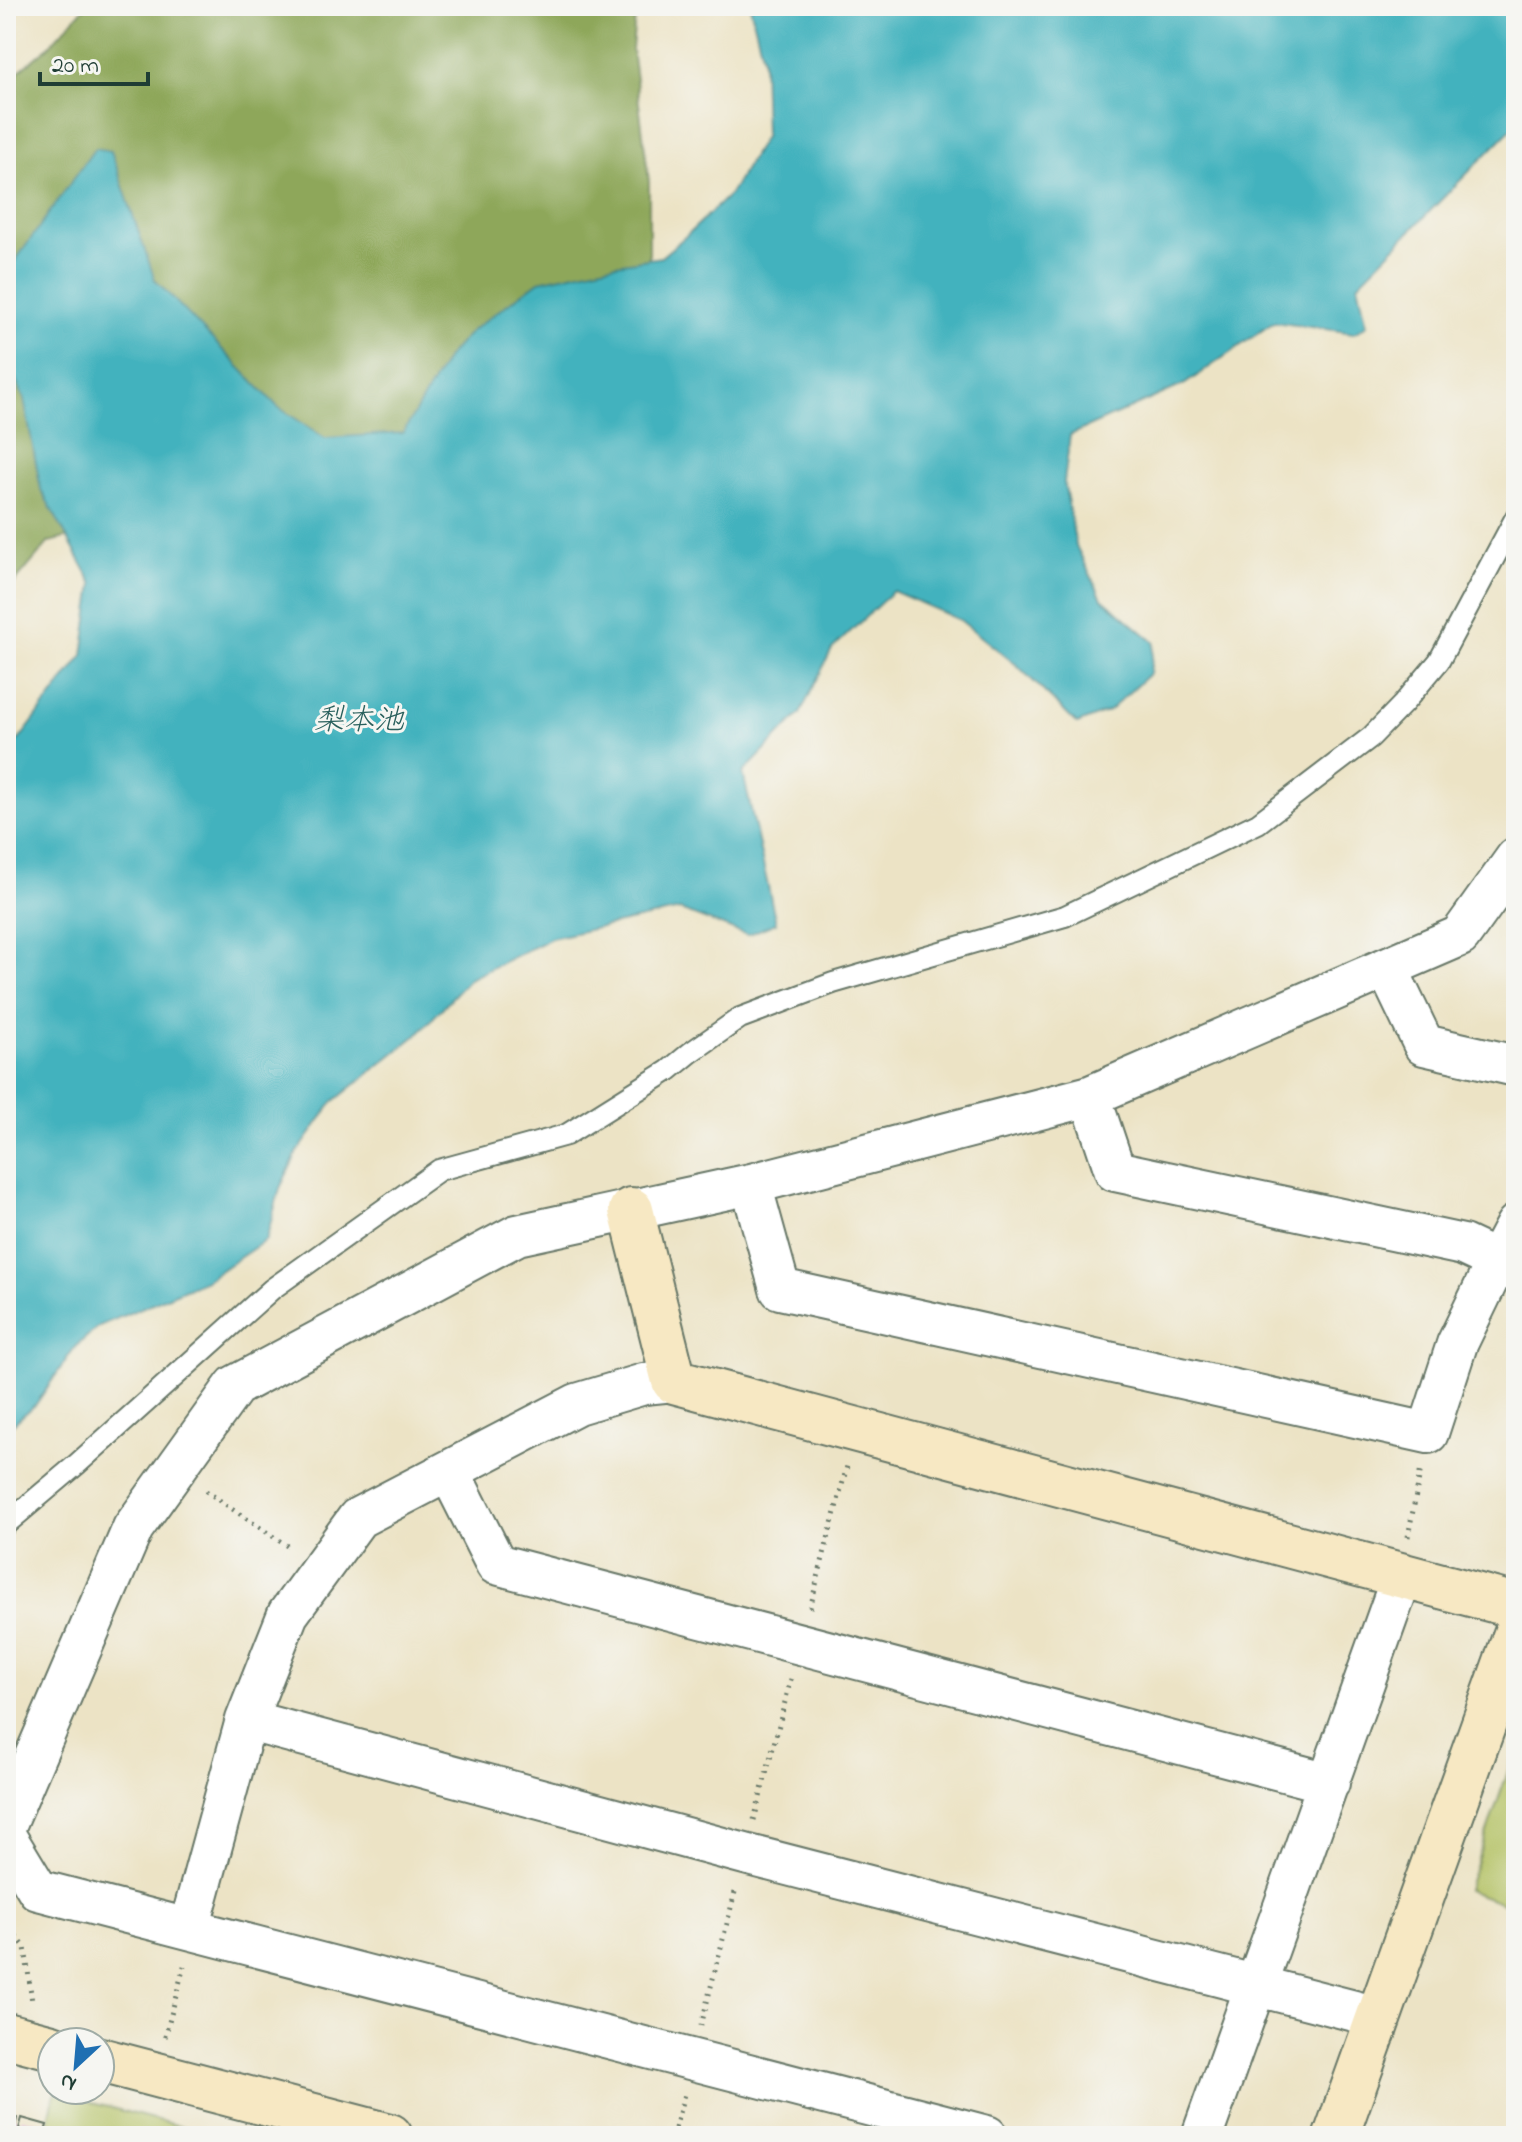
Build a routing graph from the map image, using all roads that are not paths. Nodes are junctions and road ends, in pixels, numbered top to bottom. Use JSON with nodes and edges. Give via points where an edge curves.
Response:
{"nodes":[{"id":1,"x":1516,"y":517,"type":"edge"},
{"id":2,"x":1516,"y":858,"type":"edge"},
{"id":3,"x":1387,"y":968,"type":"junction"},
{"id":4,"x":1516,"y":1066,"type":"edge"},
{"id":5,"x":1090,"y":1096,"type":"junction"},
{"id":6,"x":751,"y":1184,"type":"junction"},
{"id":7,"x":631,"y":1210,"type":"junction"},
{"id":8,"x":1516,"y":1225,"type":"edge"},
{"id":9,"x":1497,"y":1261,"type":"junction"},
{"id":10,"x":674,"y":1381,"type":"junction"},
{"id":11,"x":449,"y":1471,"type":"junction"},
{"id":12,"x":6,"y":1524,"type":"edge"},
{"id":13,"x":1404,"y":1559,"type":"junction"},
{"id":14,"x":1516,"y":1606,"type":"edge"},
{"id":15,"x":1516,"y":1634,"type":"edge"},
{"id":16,"x":246,"y":1720,"type":"junction"},
{"id":17,"x":1329,"y":1783,"type":"junction"},
{"id":18,"x":6,"y":1824,"type":"edge"},
{"id":19,"x":6,"y":1837,"type":"edge"},
{"id":20,"x":189,"y":1929,"type":"junction"},
{"id":21,"x":1256,"y":1984,"type":"junction"},
{"id":22,"x":1378,"y":2017,"type":"junction"},
{"id":23,"x":19,"y":2021,"type":"edge"},
{"id":24,"x":36,"y":2034,"type":"edge"},
{"id":25,"x":116,"y":2064,"type":"edge"},
{"id":26,"x":390,"y":2136,"type":"edge"},
{"id":27,"x":987,"y":2136,"type":"edge"},
{"id":28,"x":1202,"y":2136,"type":"edge"},
{"id":29,"x":1336,"y":2136,"type":"edge"}],
"edges":[{"from":1,"to":12,"type":"lane","via":[[1439,661],[1403,704],[1371,737],[1258,823],[1065,916],[833,983],[740,1018],[566,1135],[439,1170],[272,1289]]},
{"from":2,"to":3,"type":"street","via":[[1460,936]]},
{"from":3,"to":4,"type":"street","via":[[1424,1045]]},
{"from":3,"to":5,"type":"street"},
{"from":5,"to":6,"type":"street"},
{"from":5,"to":9,"type":"street","via":[[1115,1171],[1463,1245]]},
{"from":6,"to":7,"type":"street"},
{"from":6,"to":9,"type":"street","via":[[780,1289],[1428,1433],[1457,1344]]},
{"from":7,"to":10,"type":"street"},
{"from":7,"to":18,"type":"street","via":[[517,1235],[235,1386],[133,1528]]},
{"from":8,"to":9,"type":"street"},
{"from":10,"to":11,"type":"street","via":[[644,1384],[577,1404]]},
{"from":10,"to":13,"type":"street","via":[[856,1431]]},
{"from":11,"to":16,"type":"street","via":[[358,1518],[288,1614]]},
{"from":11,"to":17,"type":"street","via":[[496,1564]]},
{"from":13,"to":14,"type":"street"},
{"from":13,"to":17,"type":"street"},
{"from":15,"to":22,"type":"street"},
{"from":16,"to":20,"type":"street"},
{"from":16,"to":21,"type":"street"},
{"from":17,"to":21,"type":"street"},
{"from":19,"to":20,"type":"street","via":[[38,1890]]},
{"from":20,"to":27,"type":"street"},
{"from":21,"to":22,"type":"street"},
{"from":21,"to":28,"type":"street"},
{"from":22,"to":29,"type":"street"},
{"from":23,"to":24,"type":"street"},
{"from":25,"to":26,"type":"street"}]}
